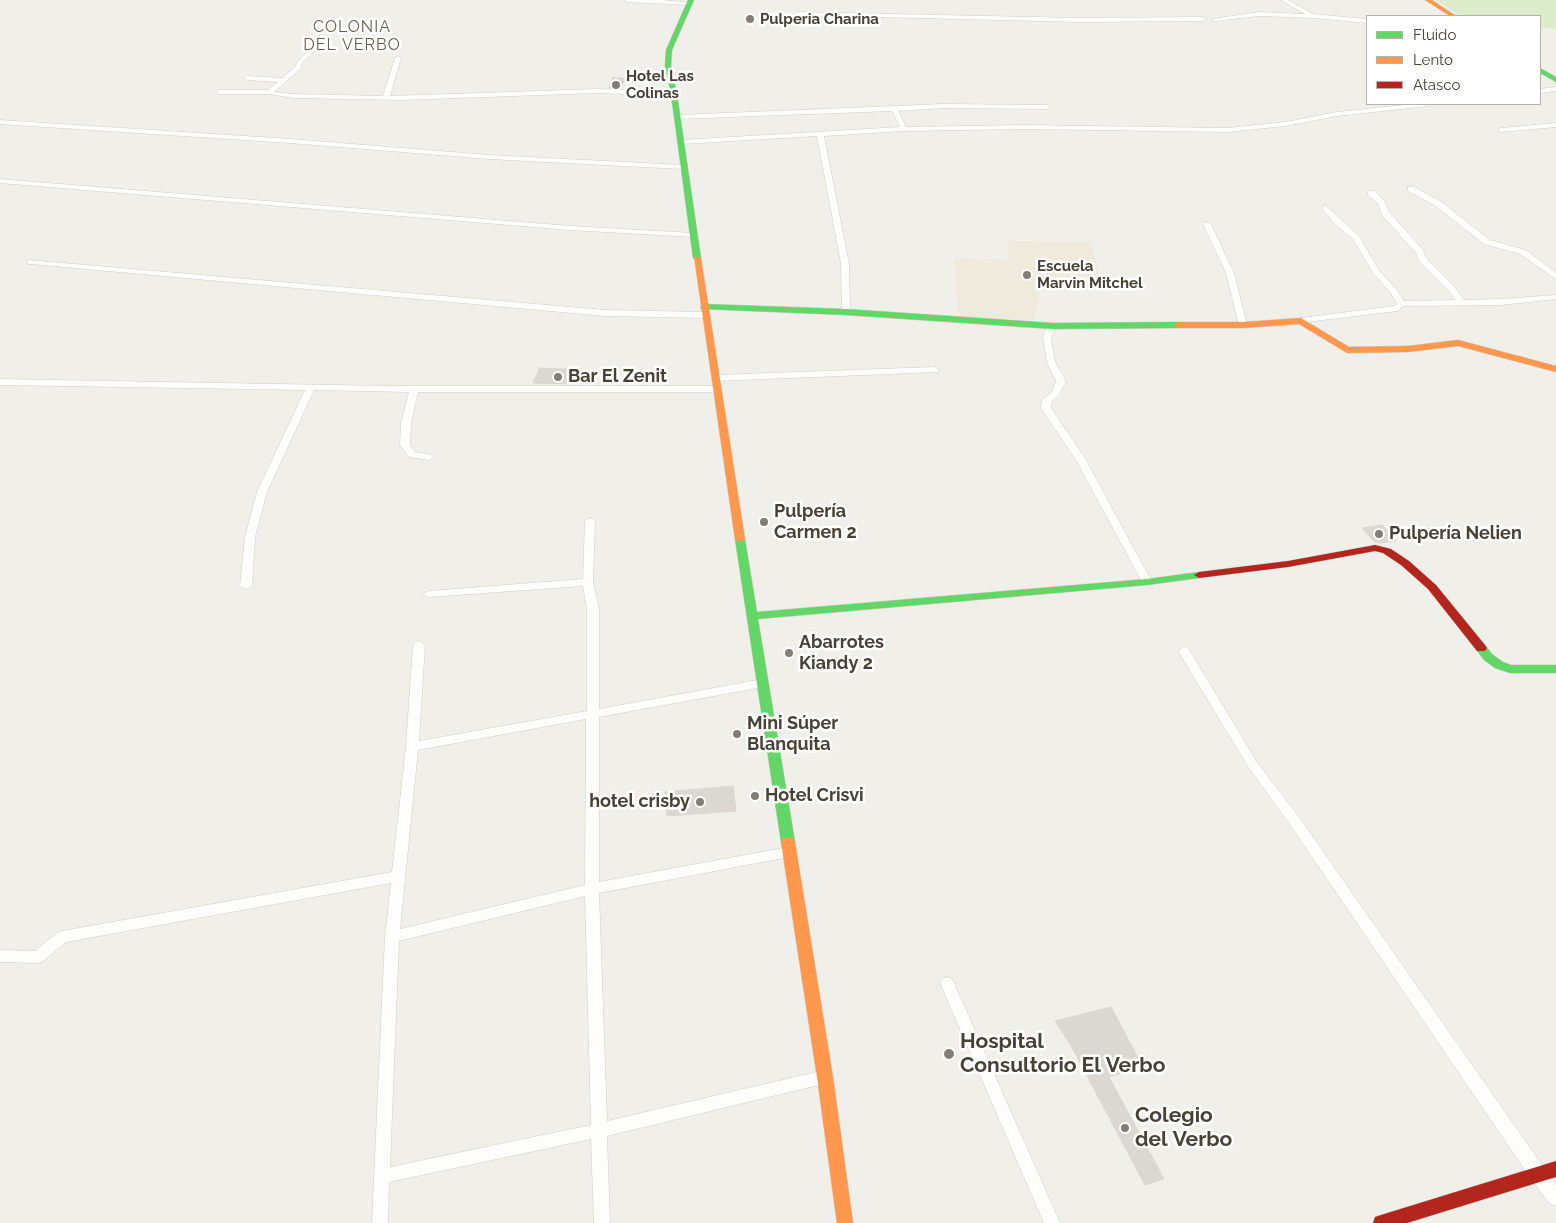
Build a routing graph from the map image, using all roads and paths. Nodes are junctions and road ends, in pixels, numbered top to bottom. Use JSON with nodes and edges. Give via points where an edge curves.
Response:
{"nodes":[{"id":1,"x":627,"y":0,"type":"edge"},
{"id":2,"x":1284,"y":0,"type":"edge"},
{"id":3,"x":1428,"y":0,"type":"edge"},
{"id":4,"x":691,"y":1,"type":"edge"},
{"id":5,"x":798,"y":14,"type":"dead end"},
{"id":6,"x":1451,"y":15,"type":"edge"},
{"id":7,"x":1314,"y":16,"type":"junction"},
{"id":8,"x":1203,"y":19,"type":"dead end"},
{"id":9,"x":1215,"y":19,"type":"dead end"},
{"id":10,"x":1366,"y":21,"type":"edge"},
{"id":11,"x":323,"y":40,"type":"dead end"},
{"id":12,"x":398,"y":58,"type":"dead end"},
{"id":13,"x":1541,"y":71,"type":"edge"},
{"id":14,"x":247,"y":78,"type":"dead end"},
{"id":15,"x":282,"y":80,"type":"junction"},
{"id":16,"x":1556,"y":80,"type":"edge"},
{"id":17,"x":1556,"y":89,"type":"edge"},
{"id":18,"x":1541,"y":91,"type":"edge"},
{"id":19,"x":219,"y":92,"type":"dead end"},
{"id":20,"x":270,"y":92,"type":"junction"},
{"id":21,"x":674,"y":94,"type":"junction"},
{"id":22,"x":386,"y":97,"type":"junction"},
{"id":23,"x":1420,"y":105,"type":"edge"},
{"id":24,"x":1046,"y":107,"type":"dead end"},
{"id":25,"x":894,"y":109,"type":"junction"},
{"id":26,"x":677,"y":117,"type":"junction"},
{"id":27,"x":0,"y":122,"type":"edge"},
{"id":28,"x":1556,"y":125,"type":"edge"},
{"id":29,"x":904,"y":129,"type":"junction"},
{"id":30,"x":1501,"y":130,"type":"dead end"},
{"id":31,"x":820,"y":133,"type":"junction"},
{"id":32,"x":681,"y":142,"type":"junction"},
{"id":33,"x":683,"y":167,"type":"junction"},
{"id":34,"x":0,"y":181,"type":"edge"},
{"id":35,"x":1411,"y":189,"type":"dead end"},
{"id":36,"x":1371,"y":193,"type":"dead end"},
{"id":37,"x":1326,"y":208,"type":"dead end"},
{"id":38,"x":1207,"y":224,"type":"dead end"},
{"id":39,"x":694,"y":235,"type":"junction"},
{"id":40,"x":31,"y":262,"type":"dead end"},
{"id":41,"x":1556,"y":277,"type":"edge"},
{"id":42,"x":1556,"y":298,"type":"edge"},
{"id":43,"x":1461,"y":302,"type":"junction"},
{"id":44,"x":1401,"y":304,"type":"junction"},
{"id":45,"x":704,"y":311,"type":"junction"},
{"id":46,"x":846,"y":312,"type":"junction"},
{"id":47,"x":1301,"y":320,"type":"junction"},
{"id":48,"x":1243,"y":325,"type":"junction"},
{"id":49,"x":1053,"y":326,"type":"junction"},
{"id":50,"x":1556,"y":369,"type":"edge"},
{"id":51,"x":935,"y":370,"type":"dead end"},
{"id":52,"x":0,"y":382,"type":"edge"},
{"id":53,"x":716,"y":383,"type":"junction"},
{"id":54,"x":312,"y":388,"type":"junction"},
{"id":55,"x":414,"y":389,"type":"junction"},
{"id":56,"x":429,"y":457,"type":"dead end"},
{"id":57,"x":590,"y":521,"type":"dead end"},
{"id":58,"x":588,"y":582,"type":"junction"},
{"id":59,"x":1147,"y":582,"type":"junction"},
{"id":60,"x":246,"y":586,"type":"dead end"},
{"id":61,"x":429,"y":594,"type":"dead end"},
{"id":62,"x":753,"y":616,"type":"junction"},
{"id":63,"x":419,"y":645,"type":"dead end"},
{"id":64,"x":1184,"y":652,"type":"dead end"},
{"id":65,"x":1556,"y":669,"type":"edge"},
{"id":66,"x":763,"y":683,"type":"junction"},
{"id":67,"x":593,"y":713,"type":"junction"},
{"id":68,"x":412,"y":747,"type":"junction"},
{"id":69,"x":789,"y":852,"type":"junction"},
{"id":70,"x":399,"y":876,"type":"junction"},
{"id":71,"x":592,"y":889,"type":"junction"},
{"id":72,"x":392,"y":937,"type":"junction"},
{"id":73,"x":0,"y":956,"type":"edge"},
{"id":74,"x":947,"y":983,"type":"dead end"},
{"id":75,"x":825,"y":1077,"type":"junction"},
{"id":76,"x":601,"y":1130,"type":"junction"},
{"id":77,"x":1556,"y":1169,"type":"edge"},
{"id":78,"x":1538,"y":1174,"type":"junction"},
{"id":79,"x":381,"y":1176,"type":"junction"},
{"id":80,"x":1556,"y":1198,"type":"edge"},
{"id":81,"x":380,"y":1223,"type":"edge"},
{"id":82,"x":602,"y":1223,"type":"edge"},
{"id":83,"x":845,"y":1223,"type":"edge"},
{"id":84,"x":1052,"y":1223,"type":"edge"},
{"id":85,"x":1380,"y":1223,"type":"edge"}],
"edges":[{"from":1,"to":4,"type":"street"},
{"from":2,"to":7,"type":"street"},
{"from":3,"to":6,"type":"main road"},
{"from":4,"to":21,"type":"main road","via":[[669,50],[668,66]]},
{"from":5,"to":8,"type":"street","via":[[1081,20]]},
{"from":7,"to":9,"type":"street","via":[[1259,14]]},
{"from":7,"to":10,"type":"street"},
{"from":11,"to":15,"type":"street","via":[[299,67]]},
{"from":12,"to":22,"type":"street"},
{"from":13,"to":16,"type":"main road"},
{"from":14,"to":15,"type":"street"},
{"from":15,"to":20,"type":"street"},
{"from":17,"to":18,"type":"street"},
{"from":19,"to":20,"type":"street"},
{"from":20,"to":22,"type":"street","via":[[294,96]]},
{"from":21,"to":22,"type":"street","via":[[598,91]]},
{"from":21,"to":26,"type":"main road"},
{"from":23,"to":29,"type":"street","via":[[1228,130]]},
{"from":24,"to":25,"type":"street"},
{"from":25,"to":26,"type":"street"},
{"from":25,"to":29,"type":"street"},
{"from":26,"to":32,"type":"main road"},
{"from":27,"to":33,"type":"street","via":[[489,157]]},
{"from":28,"to":30,"type":"street"},
{"from":29,"to":31,"type":"street"},
{"from":31,"to":32,"type":"street"},
{"from":31,"to":46,"type":"street","via":[[845,264]]},
{"from":32,"to":33,"type":"main road"},
{"from":33,"to":39,"type":"main road"},
{"from":34,"to":39,"type":"street","via":[[531,225]]},
{"from":35,"to":41,"type":"street","via":[[1437,203],[1487,242],[1523,252]]},
{"from":36,"to":43,"type":"street","via":[[1420,252],[1422,259]]},
{"from":37,"to":44,"type":"street","via":[[1356,238]]},
{"from":38,"to":48,"type":"street","via":[[1230,273]]},
{"from":39,"to":45,"type":"main road"},
{"from":40,"to":45,"type":"street","via":[[605,313]]},
{"from":42,"to":43,"type":"street"},
{"from":43,"to":44,"type":"street"},
{"from":44,"to":47,"type":"street","via":[[1397,308]]},
{"from":45,"to":46,"type":"main road"},
{"from":45,"to":53,"type":"main road"},
{"from":46,"to":49,"type":"main road"},
{"from":47,"to":48,"type":"main road"},
{"from":47,"to":50,"type":"main road","via":[[1347,350],[1408,350],[1458,343]]},
{"from":48,"to":49,"type":"main road"},
{"from":49,"to":59,"type":"street","via":[[1047,338],[1051,362],[1061,381],[1056,394],[1047,400],[1046,408],[1081,460]]},
{"from":51,"to":53,"type":"street"},
{"from":52,"to":54,"type":"street"},
{"from":53,"to":55,"type":"street"},
{"from":53,"to":62,"type":"main road"},
{"from":54,"to":55,"type":"street"},
{"from":54,"to":60,"type":"street","via":[[262,492],[250,537]]},
{"from":55,"to":56,"type":"street","via":[[404,445],[412,455]]},
{"from":57,"to":58,"type":"street"},
{"from":58,"to":61,"type":"street"},
{"from":58,"to":67,"type":"street","via":[[592,608]]},
{"from":59,"to":62,"type":"main road"},
{"from":59,"to":65,"type":"main road","via":[[1288,564],[1374,548],[1387,551],[1405,562],[1426,581],[1493,661],[1510,669]]},
{"from":62,"to":66,"type":"main road"},
{"from":63,"to":68,"type":"street"},
{"from":64,"to":78,"type":"street","via":[[1254,765]]},
{"from":66,"to":67,"type":"street"},
{"from":66,"to":69,"type":"main road"},
{"from":67,"to":68,"type":"street"},
{"from":67,"to":71,"type":"street"},
{"from":68,"to":70,"type":"street"},
{"from":69,"to":71,"type":"street"},
{"from":69,"to":75,"type":"main road"},
{"from":70,"to":72,"type":"street"},
{"from":70,"to":73,"type":"street","via":[[62,937],[38,956]]},
{"from":71,"to":72,"type":"street"},
{"from":71,"to":76,"type":"street"},
{"from":72,"to":79,"type":"street"},
{"from":74,"to":84,"type":"street"},
{"from":75,"to":76,"type":"street"},
{"from":75,"to":83,"type":"main road"},
{"from":76,"to":79,"type":"street"},
{"from":76,"to":82,"type":"street"},
{"from":77,"to":78,"type":"main road"},
{"from":78,"to":80,"type":"street"},
{"from":78,"to":85,"type":"main road"},
{"from":79,"to":81,"type":"street"}]}
